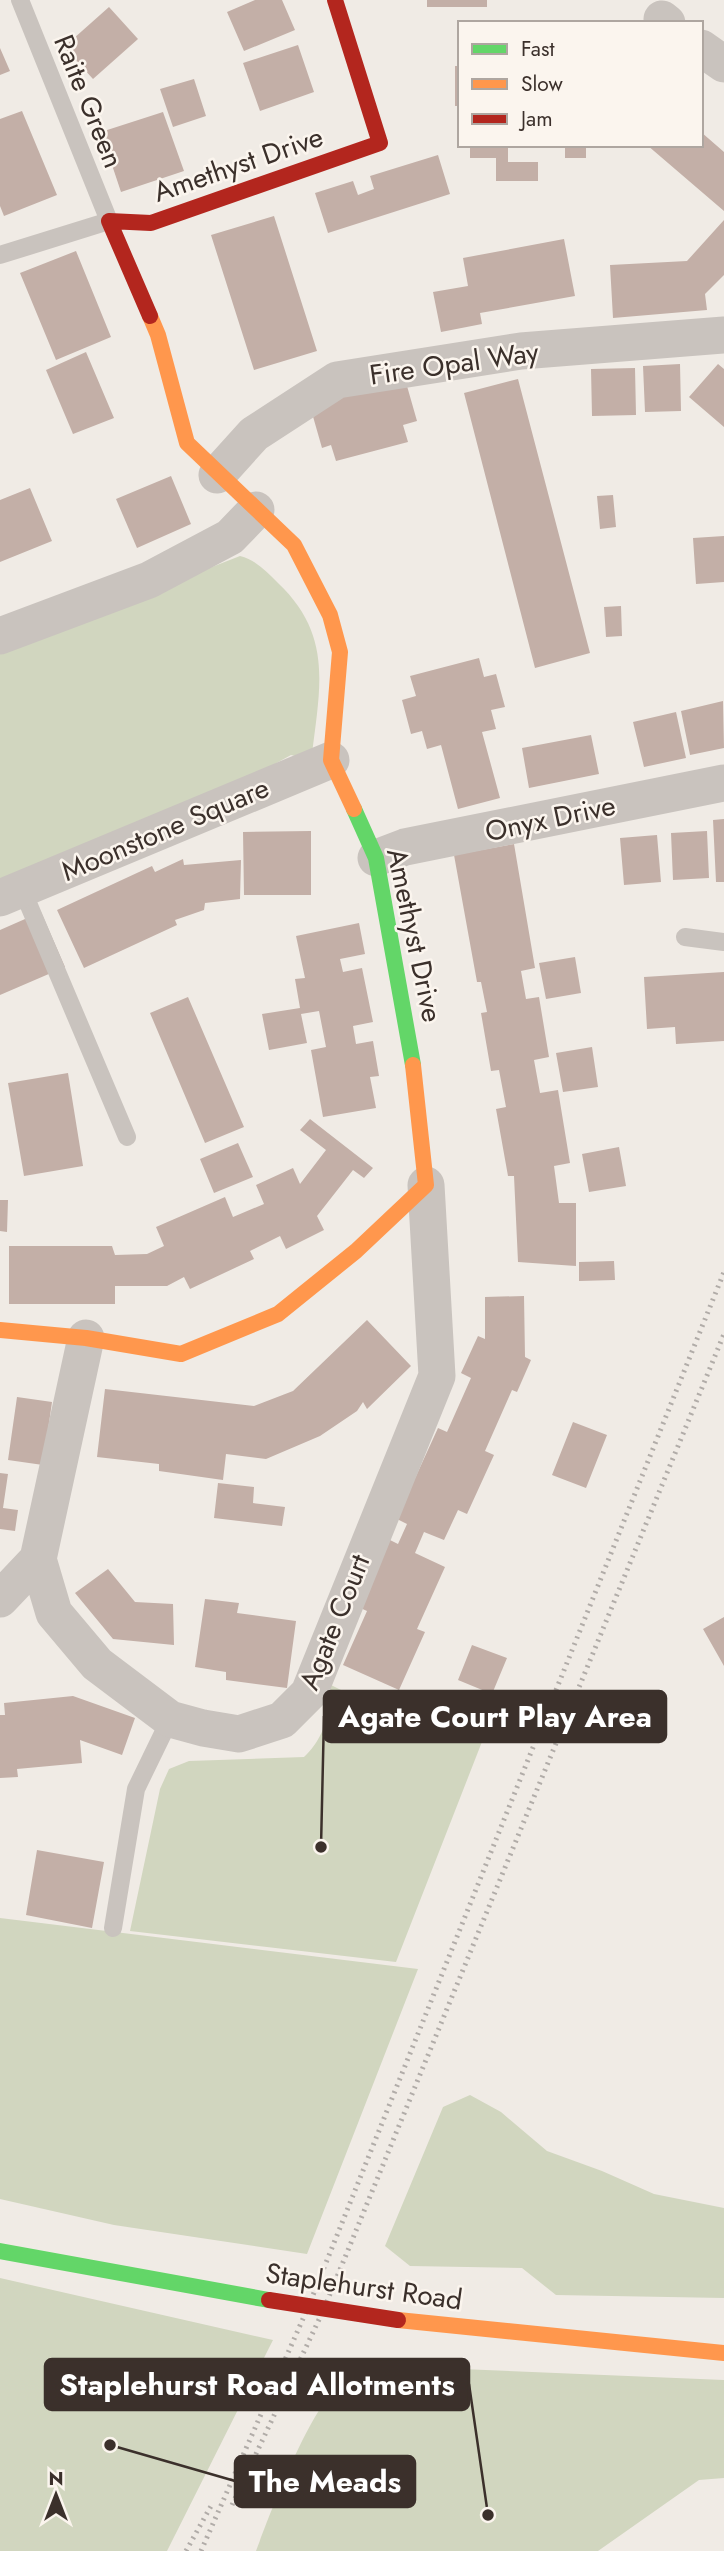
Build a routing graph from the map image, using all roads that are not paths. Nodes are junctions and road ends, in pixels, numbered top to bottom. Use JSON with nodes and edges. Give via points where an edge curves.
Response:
{"nodes":[{"id":1,"x":20,"y":0,"type":"edge"},
{"id":2,"x":335,"y":0,"type":"edge"},
{"id":3,"x":703,"y":49,"type":"edge"},
{"id":4,"x":724,"y":64,"type":"edge"},
{"id":5,"x":109,"y":221,"type":"junction"},
{"id":6,"x":0,"y":256,"type":"edge"},
{"id":7,"x":724,"y":335,"type":"edge"},
{"id":8,"x":217,"y":475,"type":"junction"},
{"id":9,"x":256,"y":510,"type":"junction"},
{"id":10,"x":0,"y":636,"type":"edge"},
{"id":11,"x":331,"y":760,"type":"junction"},
{"id":12,"x":724,"y":783,"type":"edge"},
{"id":13,"x":376,"y":858,"type":"junction"},
{"id":14,"x":11,"y":893,"type":"edge"},
{"id":15,"x":685,"y":937,"type":"dead end"},
{"id":16,"x":724,"y":942,"type":"edge"},
{"id":17,"x":127,"y":1137,"type":"dead end"},
{"id":18,"x":426,"y":1185,"type":"junction"},
{"id":19,"x":0,"y":1330,"type":"edge"},
{"id":20,"x":86,"y":1338,"type":"junction"},
{"id":21,"x":38,"y":1559,"type":"junction"},
{"id":22,"x":0,"y":1599,"type":"edge"},
{"id":23,"x":170,"y":1719,"type":"junction"},
{"id":24,"x":113,"y":1928,"type":"dead end"},
{"id":25,"x":0,"y":2251,"type":"edge"},
{"id":26,"x":724,"y":2353,"type":"edge"}],
"edges":[{"from":1,"to":5,"type":"lane","name":"Raite Green"},
{"from":2,"to":5,"type":"street","name":"Amethyst Drive","via":[[380,144],[151,223]]},
{"from":3,"to":4,"type":"street"},
{"from":5,"to":6,"type":"lane"},
{"from":5,"to":8,"type":"street","name":"Amethyst Drive","via":[[158,335],[187,443]]},
{"from":7,"to":8,"type":"street","name":"Fire Opal Way","via":[[521,351],[338,380],[254,434]]},
{"from":8,"to":9,"type":"street","name":"Amethyst Drive"},
{"from":9,"to":10,"type":"street","via":[[230,537],[149,580]]},
{"from":9,"to":11,"type":"street","name":"Amethyst Drive","via":[[294,545],[330,615],[340,652]]},
{"from":11,"to":13,"type":"street","name":"Amethyst Drive"},
{"from":11,"to":14,"type":"street","name":"Moonstone Square"},
{"from":12,"to":13,"type":"street","name":"Onyx Drive","via":[[405,847]]},
{"from":13,"to":18,"type":"street","name":"Amethyst Drive","via":[[411,1050]]},
{"from":14,"to":17,"type":"lane"},
{"from":15,"to":16,"type":"lane"},
{"from":18,"to":20,"type":"street","via":[[356,1251],[278,1314],[181,1354]]},
{"from":18,"to":23,"type":"street","name":"Agate Court","via":[[437,1376],[309,1693],[282,1720],[239,1734]]},
{"from":19,"to":20,"type":"street"},
{"from":20,"to":21,"type":"street"},
{"from":21,"to":22,"type":"street"},
{"from":21,"to":23,"type":"street","name":"Agate Court","via":[[54,1613],[97,1664]]},
{"from":23,"to":24,"type":"lane","via":[[136,1789]]},
{"from":25,"to":26,"type":"street","name":"Staplehurst Road","bridge":true,"via":[[398,2320]]}]}
